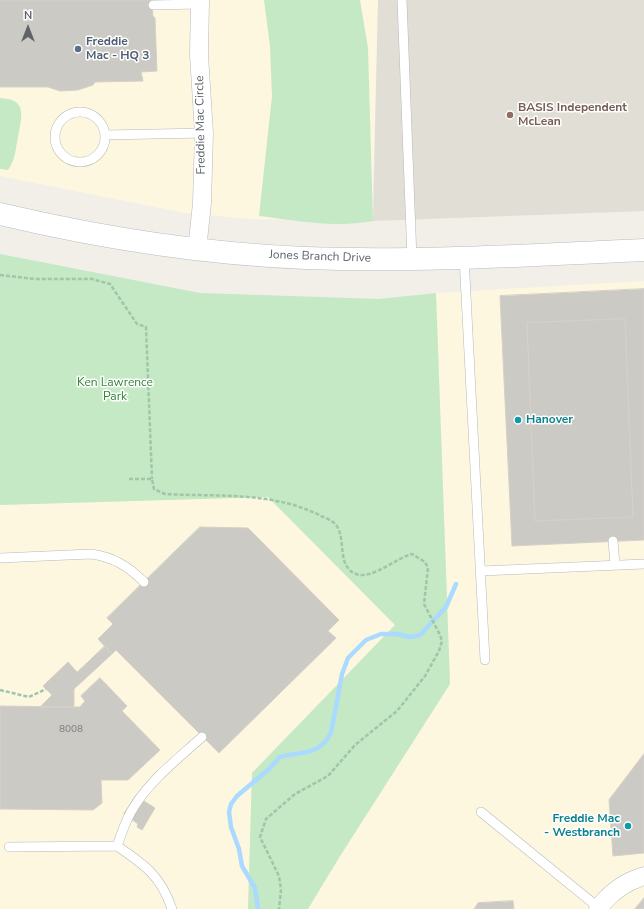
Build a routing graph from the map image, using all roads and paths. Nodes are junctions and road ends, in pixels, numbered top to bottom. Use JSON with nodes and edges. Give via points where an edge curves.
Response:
{"nodes":[{"id":1,"x":402,"y":0,"type":"edge"},
{"id":2,"x":200,"y":2,"type":"edge"},
{"id":3,"x":153,"y":5,"type":"dead end"},
{"id":4,"x":204,"y":133,"type":"junction"},
{"id":5,"x":105,"y":135,"type":"junction"},
{"id":6,"x":0,"y":214,"type":"edge"},
{"id":7,"x":197,"y":250,"type":"junction"},
{"id":8,"x":644,"y":250,"type":"edge"},
{"id":9,"x":464,"y":257,"type":"junction"},
{"id":10,"x":412,"y":259,"type":"junction"},
{"id":11,"x":0,"y":275,"type":"edge"},
{"id":12,"x":129,"y":479,"type":"dead end"},
{"id":13,"x":152,"y":479,"type":"junction"},
{"id":14,"x":613,"y":541,"type":"dead end"},
{"id":15,"x":0,"y":558,"type":"edge"},
{"id":16,"x":644,"y":564,"type":"edge"},
{"id":17,"x":615,"y":565,"type":"junction"},
{"id":18,"x":481,"y":571,"type":"junction"},
{"id":19,"x":144,"y":582,"type":"dead end"},
{"id":20,"x":485,"y":660,"type":"dead end"},
{"id":21,"x":46,"y":689,"type":"dead end"},
{"id":22,"x":0,"y":690,"type":"edge"},
{"id":23,"x":202,"y":737,"type":"dead end"},
{"id":24,"x":481,"y":812,"type":"dead end"},
{"id":25,"x":117,"y":846,"type":"junction"},
{"id":26,"x":9,"y":847,"type":"dead end"},
{"id":27,"x":644,"y":876,"type":"edge"},
{"id":28,"x":172,"y":909,"type":"edge"},
{"id":29,"x":279,"y":909,"type":"edge"},
{"id":30,"x":598,"y":909,"type":"edge"}],
"edges":[{"from":1,"to":10,"type":"lane"},
{"from":2,"to":3,"type":"lane"},
{"from":2,"to":4,"type":"street","name":"Freddie Mac Circle","via":[[199,55]]},
{"from":4,"to":5,"type":"lane"},
{"from":4,"to":7,"type":"street","name":"Freddie Mac Circle","via":[[202,203]]},
{"from":5,"to":5,"type":"lane","via":[[95,117],[89,113],[74,112],[62,119],[58,125],[55,141],[63,156],[79,162],[91,159],[100,151]]},
{"from":6,"to":7,"type":"main road","name":"Jones Branch Drive","via":[[106,237]]},
{"from":7,"to":10,"type":"main road","name":"Jones Branch Drive","via":[[305,258]]},
{"from":8,"to":9,"type":"main road","name":"Jones Branch Drive"},
{"from":9,"to":10,"type":"main road","name":"Jones Branch Drive"},
{"from":9,"to":18,"type":"lane"},
{"from":11,"to":13,"type":"path","via":[[35,279],[92,279],[110,284],[137,324],[146,328]]},
{"from":12,"to":13,"type":"path"},
{"from":13,"to":29,"type":"path","via":[[154,489],[165,494],[268,498],[314,512],[336,524],[342,540],[345,564],[355,574],[366,575],[412,554],[425,562],[428,568],[424,604],[442,641],[434,662],[403,704],[354,745],[328,776],[295,794],[266,819],[260,837],[279,876]]},
{"from":14,"to":17,"type":"lane"},
{"from":15,"to":19,"type":"lane","via":[[91,554],[105,556],[129,568]]},
{"from":16,"to":17,"type":"lane"},
{"from":17,"to":18,"type":"lane"},
{"from":18,"to":20,"type":"lane"},
{"from":21,"to":22,"type":"path","via":[[29,697]]},
{"from":23,"to":25,"type":"lane","via":[[141,796],[133,808]]},
{"from":24,"to":30,"type":"lane"},
{"from":25,"to":26,"type":"lane"},
{"from":25,"to":28,"type":"lane","via":[[149,870],[161,883]]},
{"from":27,"to":30,"type":"street","via":[[623,884],[611,893]]}]}
